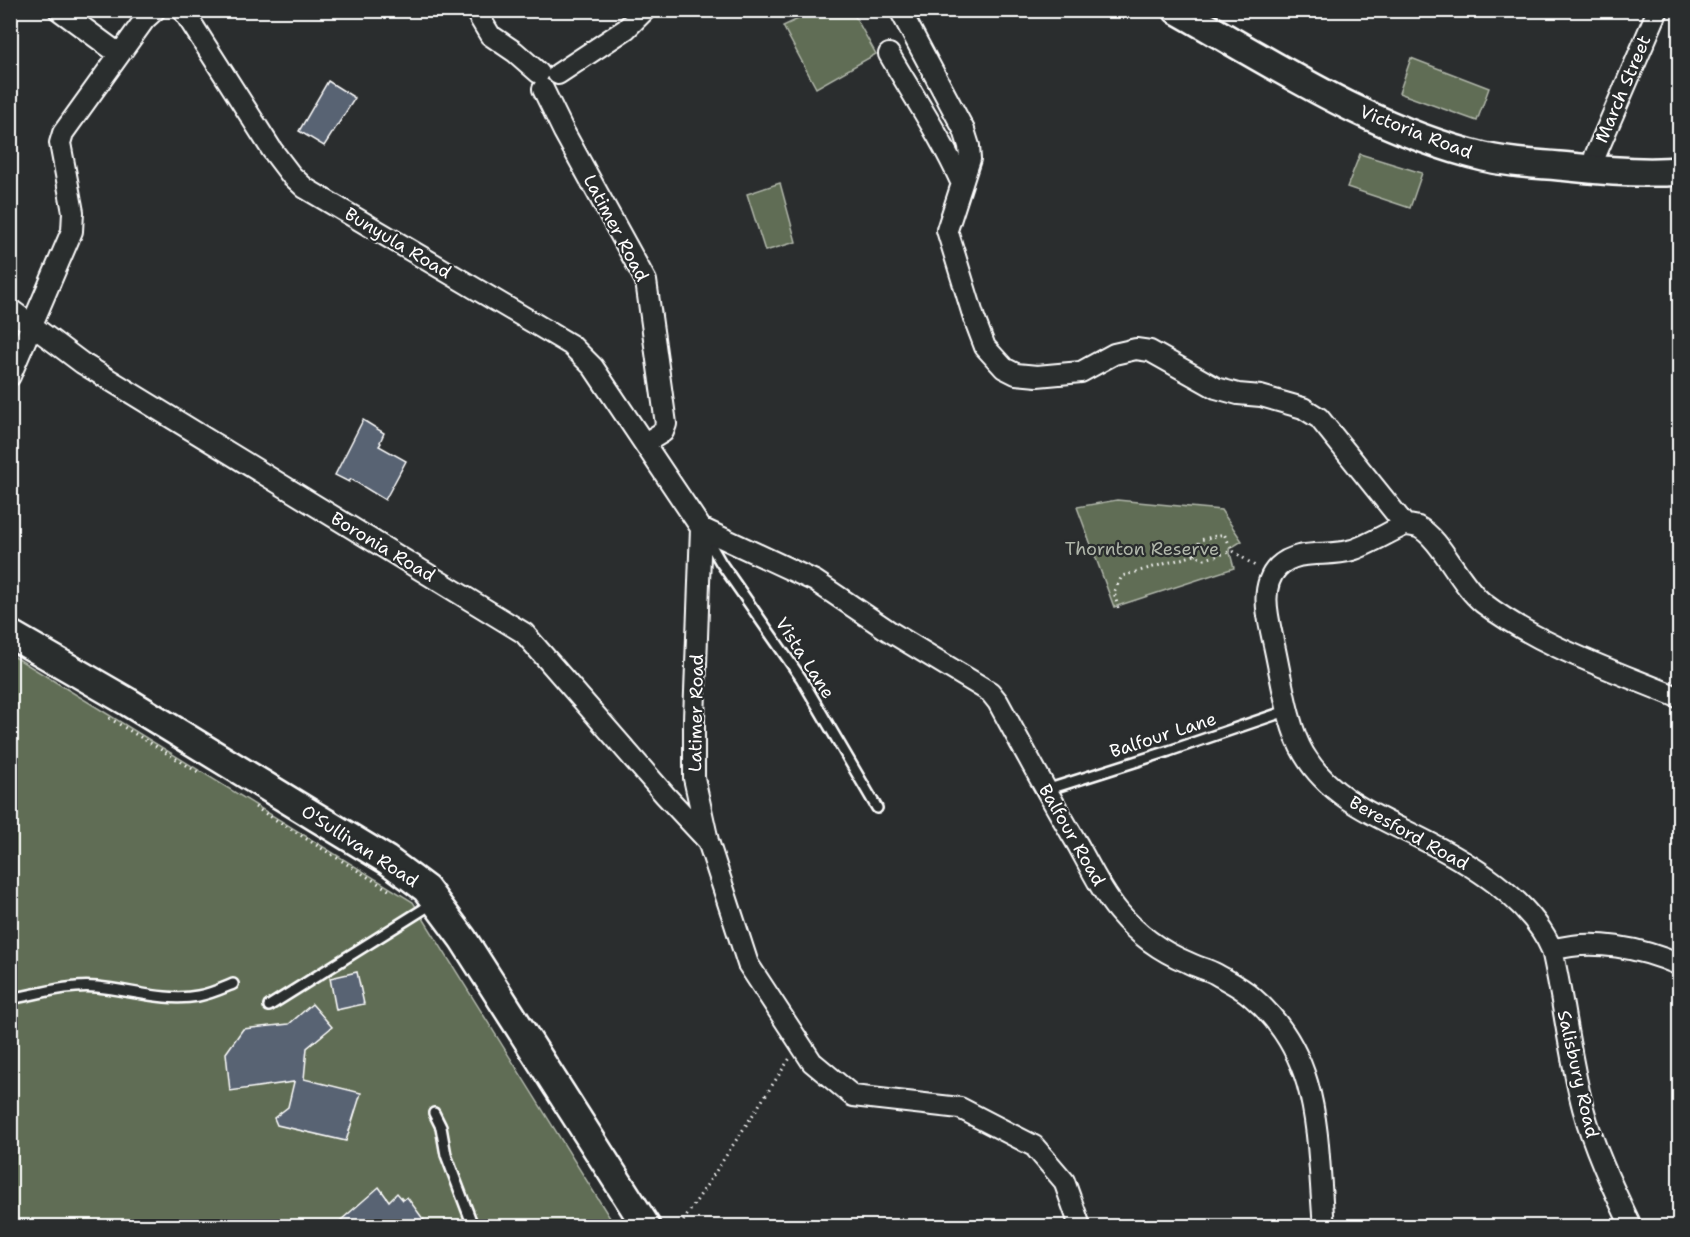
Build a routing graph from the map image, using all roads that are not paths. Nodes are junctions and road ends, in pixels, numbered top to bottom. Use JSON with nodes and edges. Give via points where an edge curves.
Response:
{"nodes":[{"id":1,"x":59,"y":10,"type":"edge"},
{"id":2,"x":155,"y":10,"type":"edge"},
{"id":3,"x":183,"y":10,"type":"edge"},
{"id":4,"x":475,"y":10,"type":"edge"},
{"id":5,"x":645,"y":10,"type":"edge"},
{"id":6,"x":900,"y":10,"type":"edge"},
{"id":7,"x":1177,"y":10,"type":"edge"},
{"id":8,"x":1658,"y":10,"type":"edge"},
{"id":9,"x":119,"y":54,"type":"junction"},
{"id":10,"x":889,"y":54,"type":"dead end"},
{"id":11,"x":547,"y":78,"type":"junction"},
{"id":12,"x":1596,"y":170,"type":"junction"},
{"id":13,"x":1680,"y":171,"type":"edge"},
{"id":14,"x":962,"y":184,"type":"junction"},
{"id":15,"x":10,"y":309,"type":"edge"},
{"id":16,"x":33,"y":326,"type":"junction"},
{"id":17,"x":10,"y":376,"type":"edge"},
{"id":18,"x":645,"y":443,"type":"junction"},
{"id":19,"x":1405,"y":525,"type":"junction"},
{"id":20,"x":701,"y":528,"type":"junction"},
{"id":21,"x":10,"y":634,"type":"edge"},
{"id":22,"x":1680,"y":698,"type":"edge"},
{"id":23,"x":1289,"y":710,"type":"junction"},
{"id":24,"x":1046,"y":790,"type":"junction"},
{"id":25,"x":877,"y":808,"type":"dead end"},
{"id":26,"x":708,"y":841,"type":"junction"},
{"id":27,"x":426,"y":908,"type":"junction"},
{"id":28,"x":1552,"y":950,"type":"junction"},
{"id":29,"x":1680,"y":965,"type":"edge"},
{"id":30,"x":233,"y":984,"type":"dead end"},
{"id":31,"x":10,"y":999,"type":"edge"},
{"id":32,"x":268,"y":1006,"type":"dead end"},
{"id":33,"x":434,"y":1113,"type":"dead end"},
{"id":34,"x":473,"y":1227,"type":"edge"},
{"id":35,"x":646,"y":1227,"type":"edge"},
{"id":36,"x":1080,"y":1227,"type":"edge"},
{"id":37,"x":1324,"y":1227,"type":"edge"},
{"id":38,"x":1631,"y":1227,"type":"edge"}],
"edges":[{"from":1,"to":9,"type":"street"},
{"from":2,"to":9,"type":"street"},
{"from":3,"to":18,"type":"street","name":"Bunyula Road","via":[[291,176],[305,188],[571,345],[593,367]]},
{"from":4,"to":11,"type":"street","via":[[490,35]]},
{"from":5,"to":11,"type":"street","via":[[626,29]]},
{"from":6,"to":14,"type":"street","via":[[964,130],[970,159]]},
{"from":7,"to":12,"type":"main road","name":"Victoria Road","via":[[1350,107],[1398,129],[1486,158]]},
{"from":8,"to":12,"type":"street","name":"March Street","via":[[1594,156]]},
{"from":9,"to":16,"type":"street","via":[[60,143],[74,222]]},
{"from":10,"to":14,"type":"street","via":[[950,156]]},
{"from":11,"to":18,"type":"street","name":"Latimer Road","via":[[564,132],[646,282],[666,424],[663,432]]},
{"from":12,"to":13,"type":"main road","name":"Victoria Road"},
{"from":14,"to":19,"type":"street","via":[[947,230],[985,347],[1004,368],[1016,374],[1037,376],[1082,372],[1114,354],[1136,349],[1150,351],[1216,388],[1303,408],[1319,418]]},
{"from":15,"to":16,"type":"street","name":"Boronia Road"},
{"from":16,"to":17,"type":"street"},
{"from":16,"to":26,"type":"street","name":"Boronia Road","via":[[82,363],[525,633]]},
{"from":18,"to":20,"type":"street"},
{"from":19,"to":22,"type":"street","via":[[1418,527],[1431,538],[1469,591],[1535,637]]},
{"from":19,"to":23,"type":"street","name":"Beresford Road","via":[[1355,550],[1301,555],[1288,560],[1271,577],[1266,600],[1268,620]]},
{"from":20,"to":24,"type":"street","name":"Balfour Road","via":[[815,581],[889,631],[981,685],[998,702]]},
{"from":20,"to":25,"type":"lane","name":"Vista Lane","via":[[801,678]]},
{"from":20,"to":26,"type":"street","name":"Latimer Road","via":[[694,778]]},
{"from":21,"to":27,"type":"main road","name":"O'Sullivan Road","via":[[387,860],[426,889]]},
{"from":23,"to":24,"type":"lane","name":"Balfour Lane"},
{"from":23,"to":28,"type":"street","name":"Beresford Road","via":[[1303,752],[1338,793],[1500,887],[1533,917]]},
{"from":24,"to":37,"type":"street","name":"Balfour Road","via":[[1117,910],[1137,931],[1159,948],[1250,995],[1291,1044],[1304,1068],[1312,1098]]},
{"from":26,"to":36,"type":"street","name":"Latimer Road","via":[[748,964],[812,1062],[853,1096],[960,1108],[1034,1146],[1064,1181]]},
{"from":27,"to":32,"type":"lane"},
{"from":27,"to":35,"type":"main road","name":"O'Sullivan Road","via":[[463,939]]},
{"from":28,"to":29,"type":"street","via":[[1608,945]]},
{"from":28,"to":38,"type":"street","name":"Salisbury Road","via":[[1583,1110]]},
{"from":30,"to":31,"type":"lane","via":[[210,994],[184,998],[96,987]]},
{"from":33,"to":34,"type":"lane"}]}
